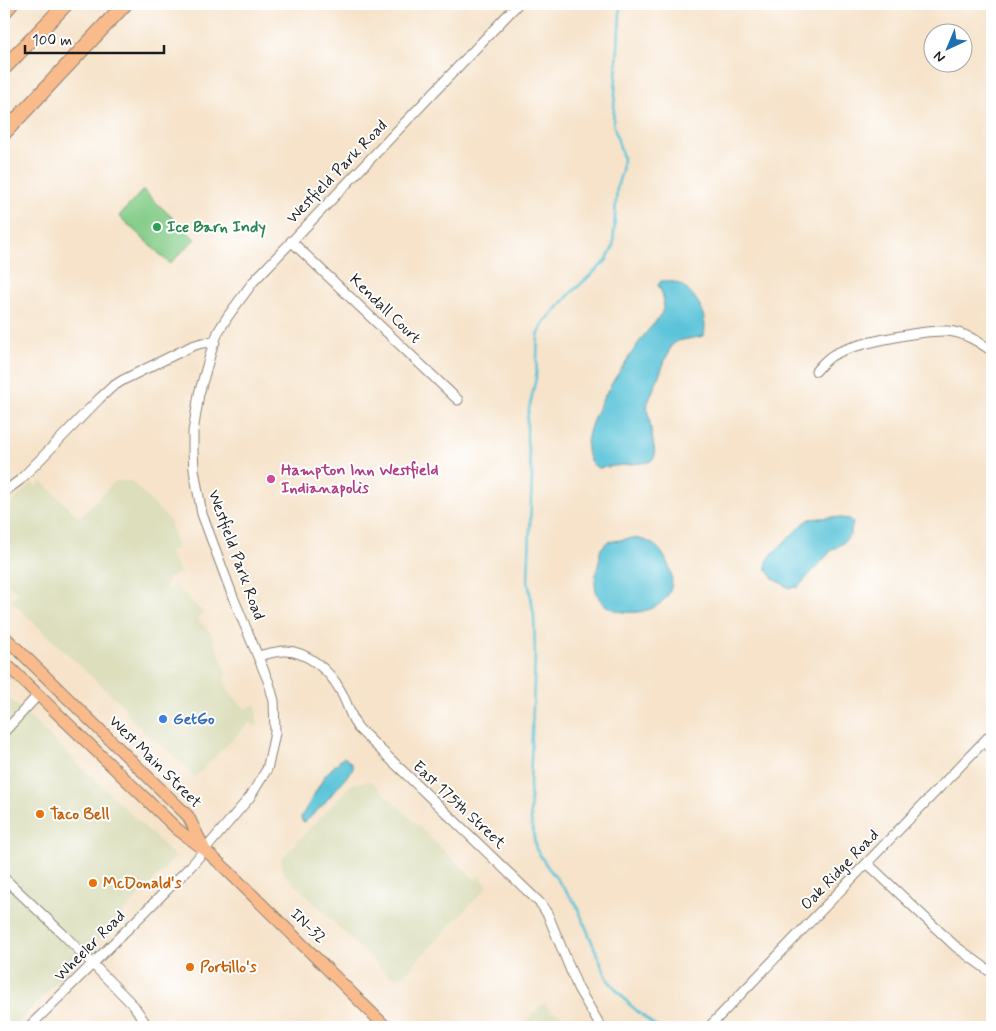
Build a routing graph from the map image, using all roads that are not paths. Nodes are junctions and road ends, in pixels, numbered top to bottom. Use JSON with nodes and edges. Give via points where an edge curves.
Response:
{"nodes":[{"id":1,"x":11,"y":4,"type":"edge"},
{"id":2,"x":66,"y":4,"type":"edge"},
{"id":3,"x":125,"y":4,"type":"edge"},
{"id":4,"x":518,"y":4,"type":"edge"},
{"id":5,"x":4,"y":12,"type":"edge"},
{"id":6,"x":4,"y":68,"type":"edge"},
{"id":7,"x":4,"y":133,"type":"edge"},
{"id":8,"x":291,"y":241,"type":"junction"},
{"id":9,"x":214,"y":342,"type":"junction"},
{"id":10,"x":992,"y":351,"type":"edge"},
{"id":11,"x":816,"y":371,"type":"dead end"},
{"id":12,"x":458,"y":400,"type":"dead end"},
{"id":13,"x":4,"y":492,"type":"edge"},
{"id":14,"x":4,"y":636,"type":"edge"},
{"id":15,"x":258,"y":656,"type":"junction"},
{"id":16,"x":4,"y":662,"type":"edge"},
{"id":17,"x":38,"y":695,"type":"junction"},
{"id":18,"x":4,"y":732,"type":"edge"},
{"id":19,"x":992,"y":733,"type":"edge"},
{"id":20,"x":984,"y":742,"type":"junction"},
{"id":21,"x":992,"y":750,"type":"edge"},
{"id":22,"x":205,"y":850,"type":"junction"},
{"id":23,"x":867,"y":863,"type":"junction"},
{"id":24,"x":4,"y":878,"type":"edge"},
{"id":25,"x":93,"y":965,"type":"junction"},
{"id":26,"x":992,"y":973,"type":"edge"},
{"id":27,"x":36,"y":1024,"type":"edge"},
{"id":28,"x":29,"y":1027,"type":"edge"},
{"id":29,"x":148,"y":1027,"type":"edge"},
{"id":30,"x":386,"y":1027,"type":"edge"},
{"id":31,"x":601,"y":1027,"type":"edge"},
{"id":32,"x":709,"y":1027,"type":"edge"}],
"edges":[{"from":1,"to":5,"type":"highway"},
{"from":2,"to":6,"type":"highway"},
{"from":3,"to":7,"type":"highway"},
{"from":4,"to":8,"type":"street","name":"Westfield Park Road"},
{"from":8,"to":9,"type":"street","name":"Westfield Park Road","via":[[252,282]]},
{"from":8,"to":12,"type":"street","name":"Kendall Court"},
{"from":9,"to":13,"type":"street","via":[[192,346],[123,380],[99,399],[20,480]]},
{"from":9,"to":15,"type":"street","name":"Westfield Park Road","via":[[196,412],[194,470],[202,514]]},
{"from":10,"to":11,"type":"street","via":[[981,342],[960,334],[947,331],[919,334],[857,345],[830,356]]},
{"from":14,"to":22,"type":"main road","name":"West Main Street","via":[[188,816]]},
{"from":15,"to":22,"type":"street","name":"Westfield Park Road","via":[[269,683],[276,714],[269,761],[250,797]]},
{"from":15,"to":31,"type":"street","name":"East 175th Street","via":[[296,652],[321,667],[340,690],[358,728],[541,904],[578,988]]},
{"from":16,"to":17,"type":"main road","name":"West Main Street"},
{"from":17,"to":18,"type":"street"},
{"from":17,"to":22,"type":"main road","name":"West Main Street","via":[[177,829]]},
{"from":19,"to":20,"type":"street","name":"Oak Ridge Road"},
{"from":20,"to":21,"type":"street"},
{"from":20,"to":23,"type":"street","name":"Oak Ridge Road"},
{"from":22,"to":25,"type":"street","name":"Wheeler Road"},
{"from":22,"to":30,"type":"main road","name":"IN-32"},
{"from":23,"to":26,"type":"street","via":[[955,946]]},
{"from":23,"to":32,"type":"street","name":"Oak Ridge Road"},
{"from":24,"to":25,"type":"street"},
{"from":25,"to":27,"type":"street","name":"Wheeler Road"},
{"from":25,"to":29,"type":"street","via":[[134,1006]]},
{"from":27,"to":28,"type":"street","name":"Wheeler Road"}]}
